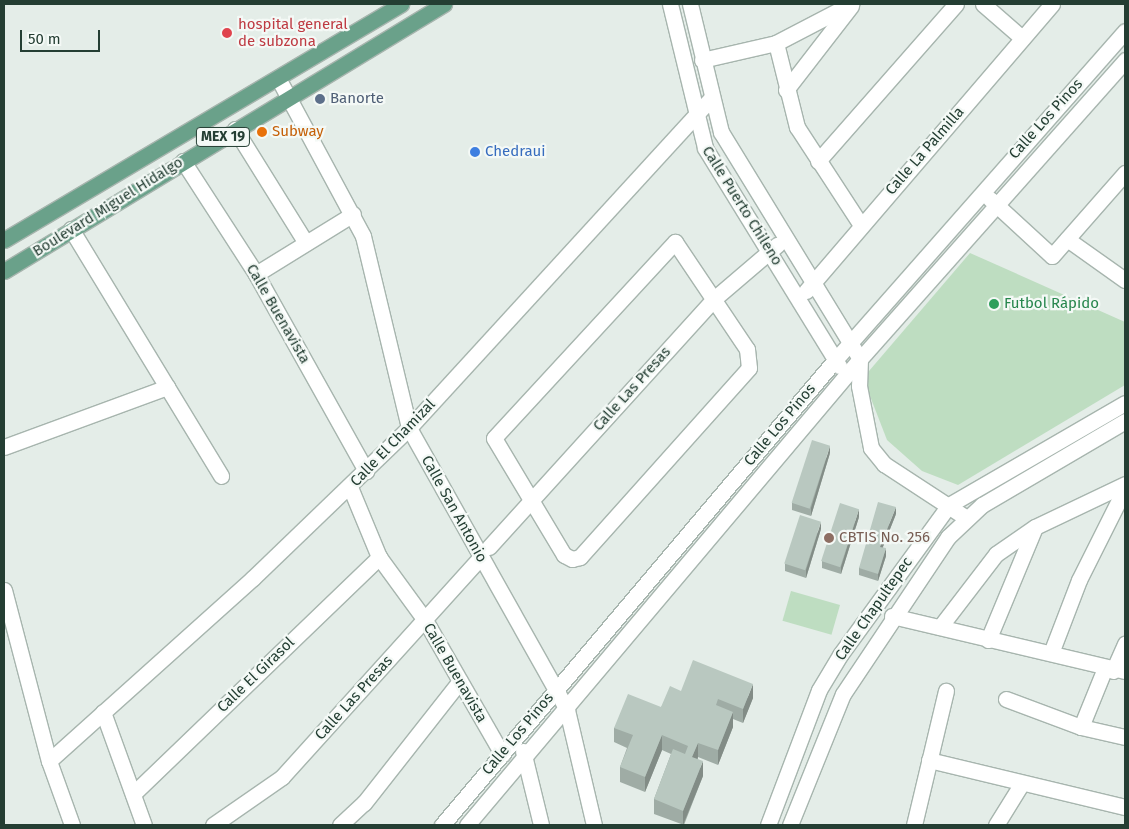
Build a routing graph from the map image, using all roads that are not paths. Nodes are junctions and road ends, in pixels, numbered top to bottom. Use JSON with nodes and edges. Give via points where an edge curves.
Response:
{"nodes":[{"id":1,"x":444,"y":4,"type":"edge"},
{"id":2,"x":673,"y":4,"type":"edge"},
{"id":3,"x":690,"y":4,"type":"edge"},
{"id":4,"x":852,"y":4,"type":"edge"},
{"id":5,"x":956,"y":4,"type":"edge"},
{"id":6,"x":983,"y":4,"type":"edge"},
{"id":7,"x":1052,"y":4,"type":"edge"},
{"id":8,"x":398,"y":6,"type":"edge"},
{"id":9,"x":406,"y":27,"type":"junction"},
{"id":10,"x":1022,"y":38,"type":"junction"},
{"id":11,"x":1122,"y":41,"type":"edge"},
{"id":12,"x":776,"y":43,"type":"junction"},
{"id":13,"x":702,"y":60,"type":"junction"},
{"id":14,"x":1125,"y":60,"type":"edge"},
{"id":15,"x":278,"y":78,"type":"junction"},
{"id":16,"x":786,"y":90,"type":"junction"},
{"id":17,"x":288,"y":96,"type":"junction"},
{"id":18,"x":711,"y":98,"type":"junction"},
{"id":19,"x":694,"y":116,"type":"junction"},
{"id":20,"x":235,"y":129,"type":"junction"},
{"id":21,"x":183,"y":161,"type":"junction"},
{"id":22,"x":818,"y":161,"type":"junction"},
{"id":23,"x":1125,"y":173,"type":"edge"},
{"id":24,"x":981,"y":191,"type":"junction"},
{"id":25,"x":997,"y":206,"type":"junction"},
{"id":26,"x":353,"y":214,"type":"junction"},
{"id":27,"x":861,"y":226,"type":"junction"},
{"id":28,"x":71,"y":229,"type":"junction"},
{"id":29,"x":1067,"y":238,"type":"junction"},
{"id":30,"x":784,"y":239,"type":"junction"},
{"id":31,"x":4,"y":240,"type":"edge"},
{"id":32,"x":306,"y":243,"type":"junction"},
{"id":33,"x":770,"y":250,"type":"junction"},
{"id":34,"x":4,"y":271,"type":"edge"},
{"id":35,"x":256,"y":274,"type":"junction"},
{"id":36,"x":1125,"y":280,"type":"edge"},
{"id":37,"x":812,"y":284,"type":"junction"},
{"id":38,"x":715,"y":298,"type":"junction"},
{"id":39,"x":799,"y":300,"type":"junction"},
{"id":40,"x":851,"y":342,"type":"junction"},
{"id":41,"x":836,"y":359,"type":"junction"},
{"id":42,"x":860,"y":359,"type":"junction"},
{"id":43,"x":845,"y":377,"type":"junction"},
{"id":44,"x":859,"y":386,"type":"junction"},
{"id":45,"x":167,"y":387,"type":"junction"},
{"id":46,"x":1125,"y":403,"type":"edge"},
{"id":47,"x":1125,"y":421,"type":"edge"},
{"id":48,"x":409,"y":428,"type":"junction"},
{"id":49,"x":4,"y":447,"type":"edge"},
{"id":50,"x":366,"y":471,"type":"junction"},
{"id":51,"x":221,"y":476,"type":"dead end"},
{"id":52,"x":1125,"y":486,"type":"edge"},
{"id":53,"x":350,"y":488,"type":"junction"},
{"id":54,"x":531,"y":500,"type":"junction"},
{"id":55,"x":949,"y":504,"type":"junction"},
{"id":56,"x":965,"y":517,"type":"junction"},
{"id":57,"x":1035,"y":527,"type":"junction"},
{"id":58,"x":485,"y":552,"type":"junction"},
{"id":59,"x":379,"y":557,"type":"junction"},
{"id":60,"x":4,"y":590,"type":"edge"},
{"id":61,"x":892,"y":616,"type":"junction"},
{"id":62,"x":425,"y":620,"type":"junction"},
{"id":63,"x":940,"y":627,"type":"junction"},
{"id":64,"x":988,"y":640,"type":"junction"},
{"id":65,"x":1125,"y":644,"type":"edge"},
{"id":66,"x":1052,"y":653,"type":"junction"},
{"id":67,"x":1115,"y":670,"type":"edge"},
{"id":68,"x":460,"y":681,"type":"junction"},
{"id":69,"x":556,"y":689,"type":"junction"},
{"id":70,"x":946,"y":691,"type":"dead end"},
{"id":71,"x":1006,"y":699,"type":"dead end"},
{"id":72,"x":567,"y":710,"type":"junction"},
{"id":73,"x":104,"y":712,"type":"junction"},
{"id":74,"x":1081,"y":727,"type":"junction"},
{"id":75,"x":518,"y":735,"type":"junction"},
{"id":76,"x":1125,"y":737,"type":"edge"},
{"id":77,"x":502,"y":754,"type":"junction"},
{"id":78,"x":525,"y":757,"type":"junction"},
{"id":79,"x":929,"y":760,"type":"junction"},
{"id":80,"x":49,"y":761,"type":"junction"},
{"id":81,"x":1022,"y":783,"type":"junction"},
{"id":82,"x":133,"y":794,"type":"junction"},
{"id":83,"x":1125,"y":807,"type":"edge"},
{"id":84,"x":72,"y":825,"type":"edge"},
{"id":85,"x":144,"y":825,"type":"edge"},
{"id":86,"x":213,"y":825,"type":"edge"},
{"id":87,"x":340,"y":825,"type":"edge"},
{"id":88,"x":442,"y":825,"type":"edge"},
{"id":89,"x":467,"y":825,"type":"edge"},
{"id":90,"x":542,"y":825,"type":"edge"},
{"id":91,"x":594,"y":825,"type":"edge"},
{"id":92,"x":768,"y":825,"type":"edge"},
{"id":93,"x":790,"y":825,"type":"edge"},
{"id":94,"x":914,"y":825,"type":"edge"},
{"id":95,"x":996,"y":825,"type":"edge"}],
"edges":[{"from":1,"to":9,"type":"main road","name":"Boulevard Miguel Hidalgo","number":"MEX 19"},
{"from":2,"to":19,"type":"street","name":"Calle Puerto Chileno"},
{"from":3,"to":13,"type":"street","name":"Calle Puerto Chileno"},
{"from":4,"to":12,"type":"street"},
{"from":4,"to":16,"type":"street"},
{"from":5,"to":22,"type":"street"},
{"from":6,"to":10,"type":"street"},
{"from":7,"to":10,"type":"street","name":"Calle La Palmilla"},
{"from":8,"to":9,"type":"main road"},
{"from":8,"to":15,"type":"main road","name":"Boulevard Miguel Hidalgo","number":"MEX 19"},
{"from":9,"to":17,"type":"main road","name":"Boulevard Miguel Hidalgo","number":"MEX 19"},
{"from":10,"to":27,"type":"street","name":"Calle La Palmilla"},
{"from":11,"to":24,"type":"street","name":"Calle Los Pinos"},
{"from":12,"to":13,"type":"street"},
{"from":12,"to":16,"type":"street"},
{"from":13,"to":18,"type":"street","name":"Calle Puerto Chileno"},
{"from":14,"to":25,"type":"street","name":"Calle Los Pinos"},
{"from":15,"to":17,"type":"street","name":"Calle San Antonio"},
{"from":15,"to":31,"type":"main road","name":"Boulevard Miguel Hidalgo","number":"MEX 19"},
{"from":16,"to":22,"type":"street","via":[[797,127]]},
{"from":17,"to":20,"type":"main road","name":"Boulevard Miguel Hidalgo","number":"MEX 19"},
{"from":17,"to":26,"type":"street","name":"Calle San Antonio"},
{"from":18,"to":19,"type":"street","name":"Calle El Chamizal"},
{"from":18,"to":30,"type":"street","name":"Calle Puerto Chileno","via":[[721,132]]},
{"from":19,"to":33,"type":"street","name":"Calle Puerto Chileno","via":[[705,148]]},
{"from":19,"to":48,"type":"street","name":"Calle El Chamizal"},
{"from":20,"to":21,"type":"main road","name":"Boulevard Miguel Hidalgo","number":"MEX 19"},
{"from":20,"to":32,"type":"street"},
{"from":21,"to":28,"type":"main road","name":"Boulevard Miguel Hidalgo","number":"MEX 19"},
{"from":21,"to":35,"type":"street","name":"Calle Buenavista"},
{"from":22,"to":27,"type":"street"},
{"from":23,"to":29,"type":"street"},
{"from":24,"to":25,"type":"street"},
{"from":24,"to":40,"type":"street","name":"Calle Los Pinos"},
{"from":25,"to":29,"type":"street","via":[[1052,256]]},
{"from":25,"to":42,"type":"street","name":"Calle Los Pinos"},
{"from":26,"to":32,"type":"street"},
{"from":26,"to":48,"type":"street","name":"Calle San Antonio","via":[[363,236]]},
{"from":27,"to":37,"type":"street","name":"Calle La Palmilla"},
{"from":28,"to":34,"type":"main road","name":"Boulevard Miguel Hidalgo","number":"MEX 19"},
{"from":28,"to":45,"type":"street"},
{"from":29,"to":36,"type":"street"},
{"from":30,"to":33,"type":"street","name":"Calle Las Presas"},
{"from":30,"to":37,"type":"street","name":"Calle Puerto Chileno"},
{"from":32,"to":35,"type":"street"},
{"from":33,"to":38,"type":"street","name":"Calle Las Presas"},
{"from":33,"to":39,"type":"street","name":"Calle Puerto Chileno"},
{"from":35,"to":50,"type":"street","name":"Calle Buenavista"},
{"from":37,"to":39,"type":"street","name":"Calle La Palmilla"},
{"from":37,"to":40,"type":"street","name":"Calle Puerto Chileno"},
{"from":38,"to":54,"type":"street","name":"Calle Las Presas"},
{"from":38,"to":54,"type":"street","via":[[675,242],[494,438]]},
{"from":38,"to":54,"type":"street","via":[[751,359],[749,368],[580,557],[572,559],[564,555]]},
{"from":39,"to":41,"type":"street","name":"Calle Puerto Chileno"},
{"from":40,"to":41,"type":"street","name":"Calle Los Pinos"},
{"from":40,"to":42,"type":"street","name":"Calle Puerto Chileno"},
{"from":41,"to":43,"type":"street","name":"Calle Puerto Chileno"},
{"from":41,"to":69,"type":"street","name":"Calle Los Pinos"},
{"from":42,"to":43,"type":"street","name":"Calle Los Pinos"},
{"from":42,"to":44,"type":"street"},
{"from":43,"to":44,"type":"street"},
{"from":43,"to":72,"type":"street","name":"Calle Los Pinos"},
{"from":44,"to":55,"type":"street","via":[[871,448],[884,464]]},
{"from":45,"to":49,"type":"street"},
{"from":45,"to":51,"type":"street"},
{"from":46,"to":55,"type":"street","name":"Calle Chapultepec"},
{"from":47,"to":56,"type":"street","name":"Calle Chapultepec"},
{"from":48,"to":50,"type":"street","name":"Calle El Chamizal"},
{"from":48,"to":58,"type":"street","name":"Calle San Antonio"},
{"from":50,"to":53,"type":"street","name":"Calle El Chamizal"},
{"from":52,"to":57,"type":"street"},
{"from":52,"to":66,"type":"street","via":[[1079,580]]},
{"from":53,"to":59,"type":"street","name":"Calle Buenavista"},
{"from":53,"to":73,"type":"street","name":"Calle El Chamizal"},
{"from":54,"to":58,"type":"street","name":"Calle Las Presas"},
{"from":55,"to":56,"type":"street"},
{"from":55,"to":92,"type":"street","name":"Calle Chapultepec","via":[[824,683],[802,729]]},
{"from":56,"to":61,"type":"street","name":"Calle Chapultepec"},
{"from":57,"to":63,"type":"street","via":[[984,567]]},
{"from":57,"to":64,"type":"street"},
{"from":58,"to":62,"type":"street","name":"Calle Las Presas"},
{"from":58,"to":69,"type":"street","name":"Calle San Antonio"},
{"from":59,"to":62,"type":"street","name":"Calle Buenavista"},
{"from":59,"to":82,"type":"street","name":"Calle El Girasol"},
{"from":60,"to":80,"type":"street"},
{"from":61,"to":63,"type":"street"},
{"from":61,"to":93,"type":"street","name":"Calle Chapultepec","via":[[842,694]]},
{"from":62,"to":68,"type":"street","name":"Calle Buenavista"},
{"from":62,"to":86,"type":"street","name":"Calle Las Presas","via":[[282,777]]},
{"from":63,"to":64,"type":"street"},
{"from":64,"to":66,"type":"street"},
{"from":65,"to":67,"type":"street"},
{"from":66,"to":67,"type":"street"},
{"from":67,"to":74,"type":"street"},
{"from":68,"to":77,"type":"street","name":"Calle Buenavista"},
{"from":68,"to":87,"type":"street","via":[[364,803]]},
{"from":69,"to":72,"type":"street","name":"Calle San Antonio"},
{"from":69,"to":75,"type":"street","name":"Calle Los Pinos"},
{"from":70,"to":79,"type":"street"},
{"from":71,"to":74,"type":"street"},
{"from":72,"to":78,"type":"street","name":"Calle Los Pinos"},
{"from":72,"to":91,"type":"street","name":"Calle San Antonio"},
{"from":73,"to":80,"type":"street","name":"Calle El Chamizal"},
{"from":73,"to":82,"type":"street"},
{"from":74,"to":76,"type":"street"},
{"from":75,"to":77,"type":"street","name":"Calle Los Pinos"},
{"from":75,"to":78,"type":"street"},
{"from":77,"to":88,"type":"street","name":"Calle Los Pinos"},
{"from":78,"to":89,"type":"street","name":"Calle Los Pinos"},
{"from":78,"to":90,"type":"street"},
{"from":79,"to":81,"type":"street"},
{"from":79,"to":94,"type":"street"},
{"from":80,"to":84,"type":"street"},
{"from":81,"to":83,"type":"street"},
{"from":81,"to":95,"type":"street"},
{"from":82,"to":85,"type":"street"}]}
